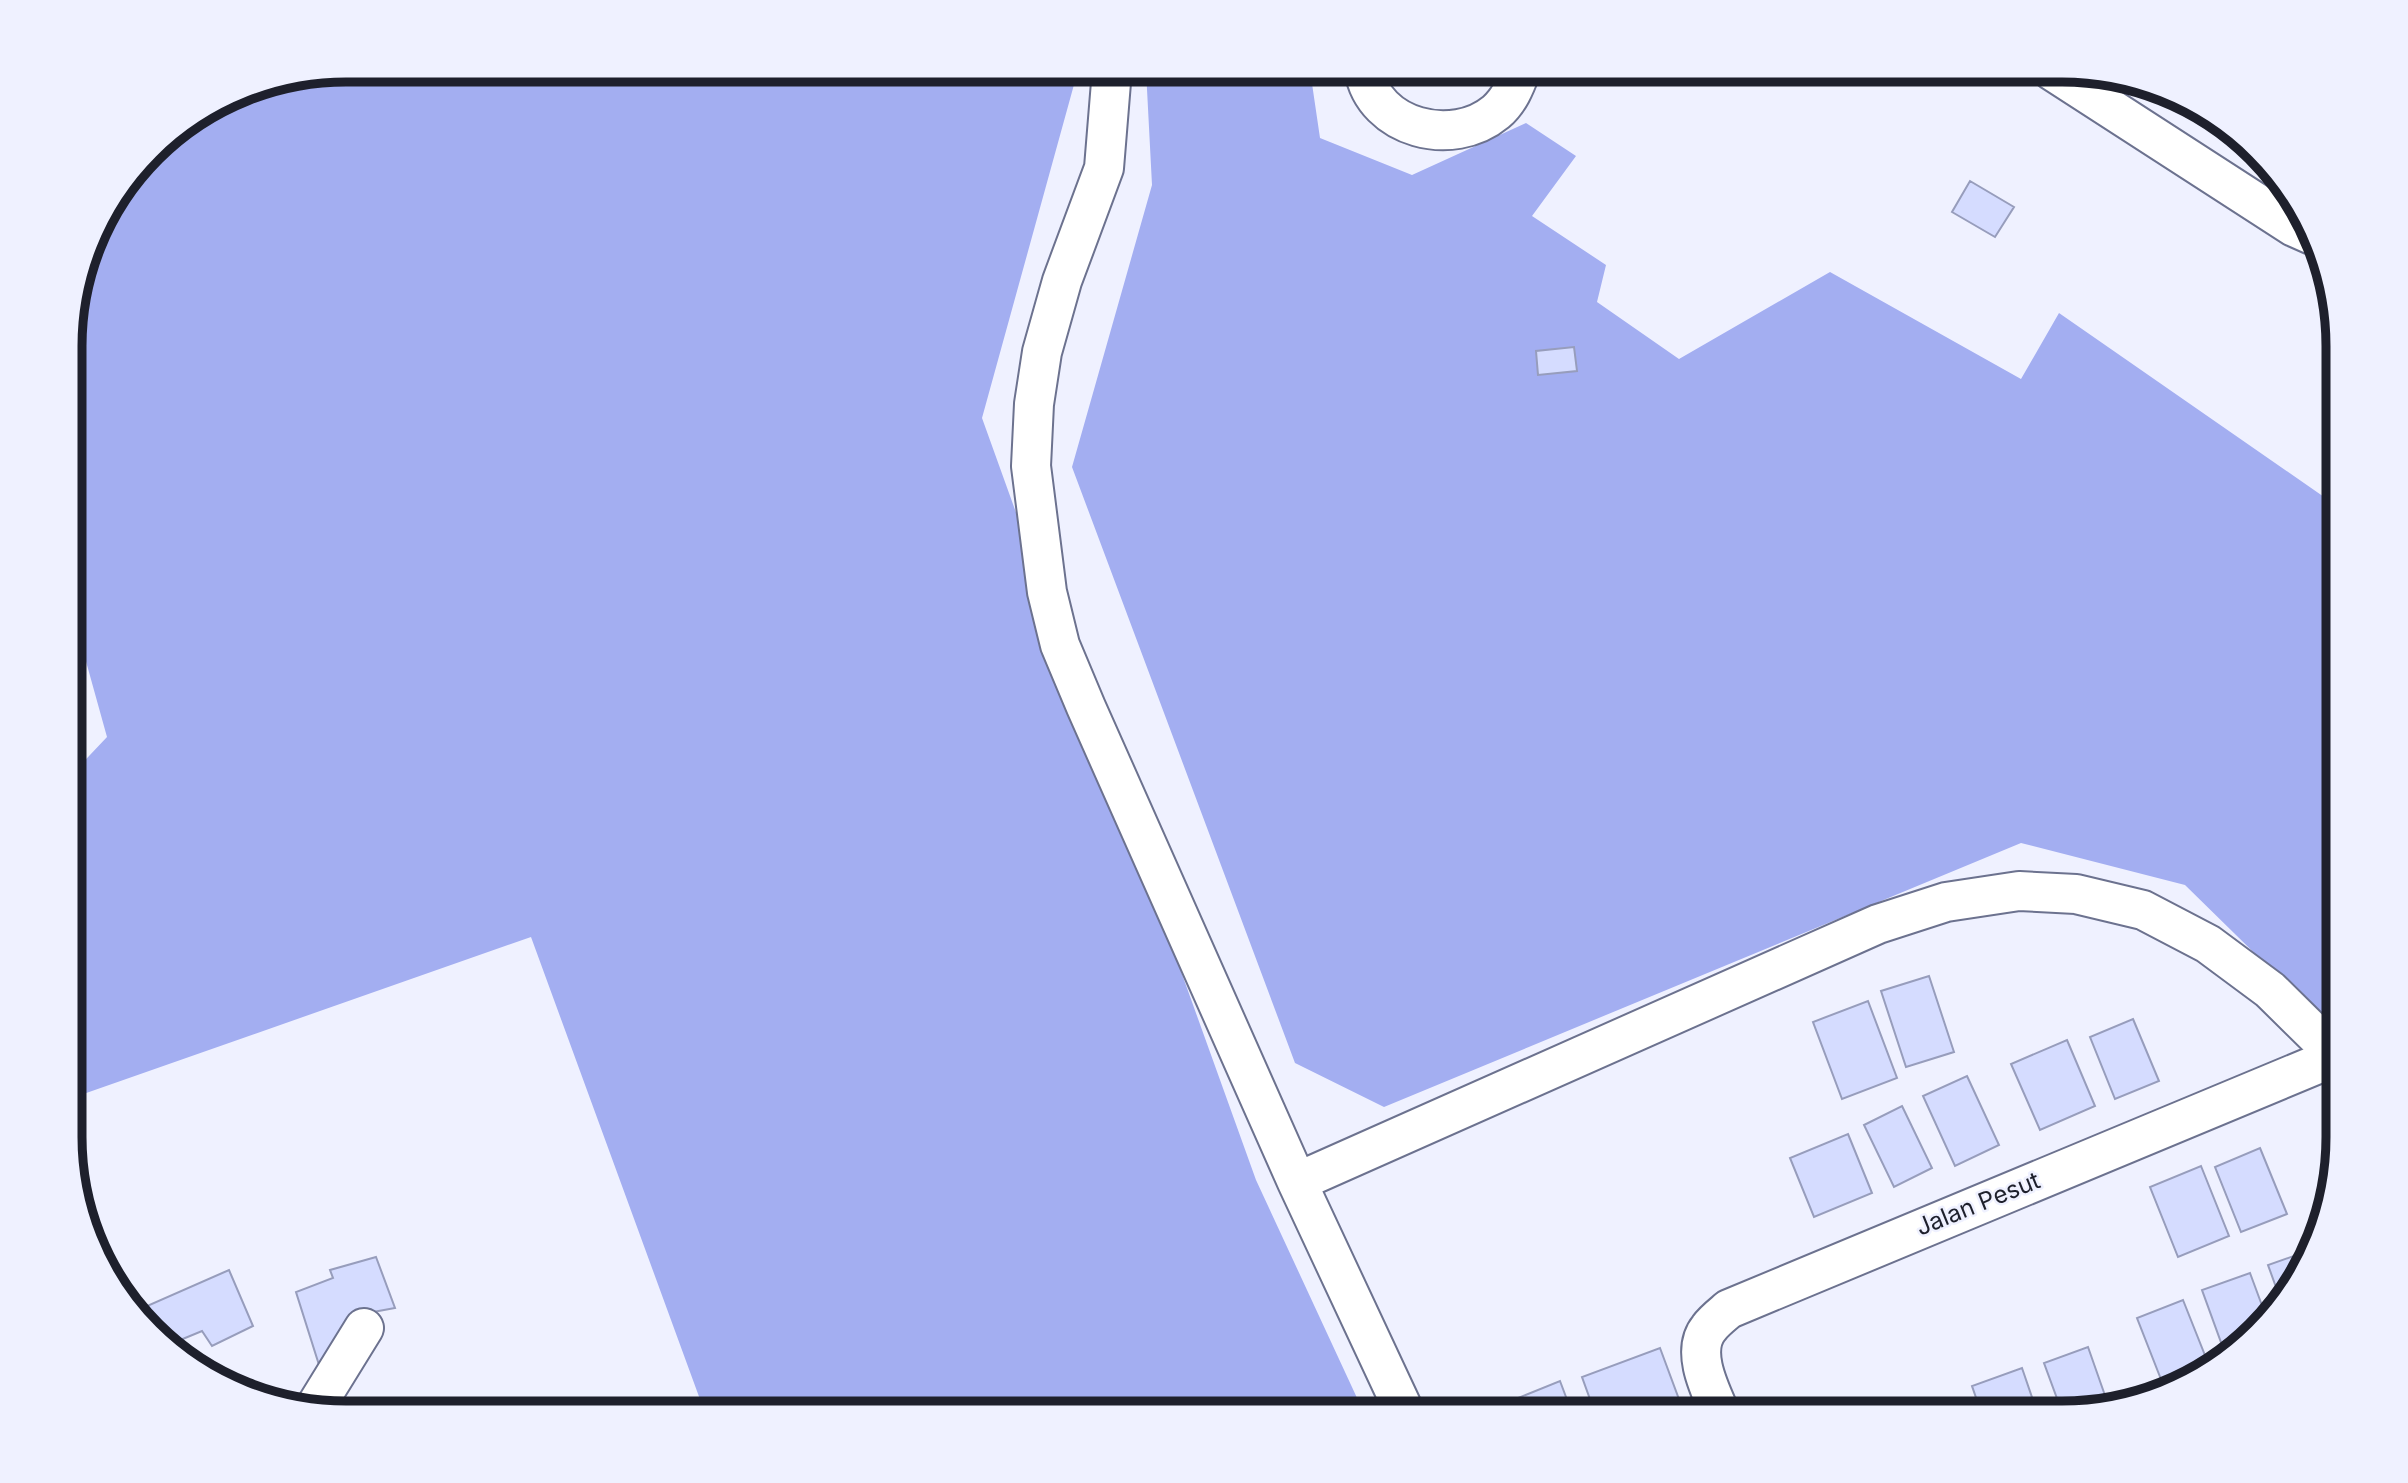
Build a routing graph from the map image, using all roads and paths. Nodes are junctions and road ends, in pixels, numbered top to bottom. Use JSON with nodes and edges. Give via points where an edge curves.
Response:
{"nodes":[{"id":1,"x":1111,"y":82,"type":"edge"},
{"id":2,"x":1369,"y":82,"type":"edge"},
{"id":3,"x":1516,"y":82,"type":"edge"},
{"id":4,"x":2070,"y":82,"type":"edge"},
{"id":5,"x":2299,"y":229,"type":"edge"},
{"id":6,"x":2326,"y":1045,"type":"edge"},
{"id":7,"x":2326,"y":1061,"type":"edge"},
{"id":8,"x":1297,"y":1182,"type":"junction"},
{"id":9,"x":364,"y":1328,"type":"dead end"},
{"id":10,"x":320,"y":1399,"type":"edge"},
{"id":11,"x":1399,"y":1401,"type":"edge"},
{"id":12,"x":1716,"y":1401,"type":"edge"}],
"edges":[{"from":1,"to":8,"type":"street","via":[[1104,168],[1062,281],[1042,352],[1034,404],[1031,466],[1047,592],[1065,657]]},
{"from":2,"to":3,"type":"street","via":[[1377,99],[1396,118],[1420,129],[1447,131],[1473,126],[1496,112]]},
{"from":4,"to":5,"type":"street"},
{"from":6,"to":8,"type":"street","via":[[2270,990],[2208,944],[2143,910],[2076,894],[2018,891],[1946,902],[1878,924]]},
{"from":7,"to":12,"type":"street","name":"Jalan Pesut","via":[[1729,1309],[1707,1329],[1701,1344]]},
{"from":8,"to":11,"type":"street"},
{"from":9,"to":10,"type":"street"}]}
